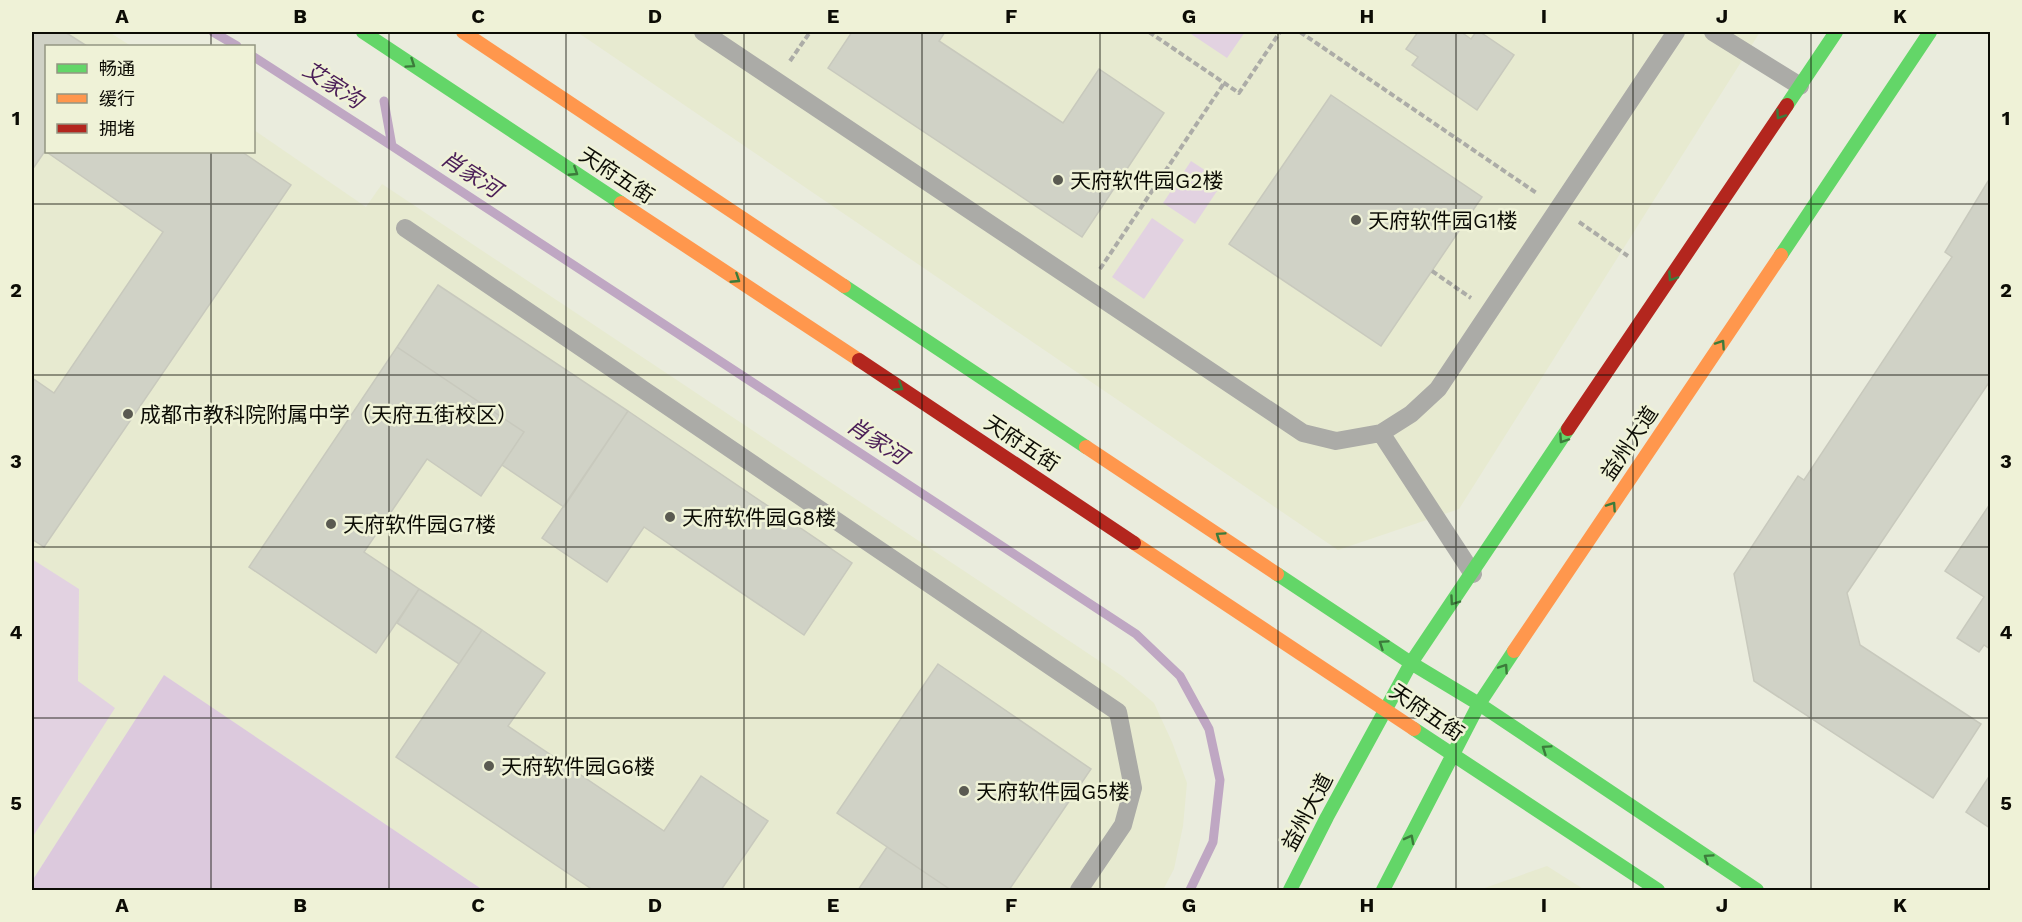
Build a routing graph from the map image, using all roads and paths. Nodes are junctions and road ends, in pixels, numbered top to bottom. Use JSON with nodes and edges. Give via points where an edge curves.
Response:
{"nodes":[{"id":1,"x":363,"y":32,"type":"edge"},
{"id":2,"x":463,"y":32,"type":"edge"},
{"id":3,"x":703,"y":32,"type":"edge"},
{"id":4,"x":810,"y":32,"type":"edge"},
{"id":5,"x":1149,"y":32,"type":"edge"},
{"id":6,"x":1280,"y":32,"type":"edge"},
{"id":7,"x":1300,"y":32,"type":"edge"},
{"id":8,"x":1676,"y":32,"type":"edge"},
{"id":9,"x":1713,"y":32,"type":"edge"},
{"id":10,"x":1836,"y":32,"type":"edge"},
{"id":11,"x":1930,"y":32,"type":"edge"},
{"id":12,"x":776,"y":81,"type":"junction"},
{"id":13,"x":1224,"y":83,"type":"junction"},
{"id":14,"x":1800,"y":86,"type":"junction"},
{"id":15,"x":1558,"y":208,"type":"junction"},
{"id":16,"x":405,"y":228,"type":"dead end"},
{"id":17,"x":1628,"y":256,"type":"dead end"},
{"id":18,"x":1432,"y":271,"type":"dead end"},
{"id":19,"x":1087,"y":289,"type":"junction"},
{"id":20,"x":1490,"y":311,"type":"junction"},
{"id":21,"x":1381,"y":433,"type":"junction"},
{"id":22,"x":1473,"y":574,"type":"junction"},
{"id":23,"x":1411,"y":663,"type":"junction"},
{"id":24,"x":1479,"y":704,"type":"junction"},
{"id":25,"x":1386,"y":709,"type":"junction"},
{"id":26,"x":1454,"y":755,"type":"junction"},
{"id":27,"x":1079,"y":891,"type":"edge"},
{"id":28,"x":1290,"y":891,"type":"edge"},
{"id":29,"x":1383,"y":891,"type":"edge"},
{"id":30,"x":1658,"y":891,"type":"edge"},
{"id":31,"x":1757,"y":891,"type":"edge"}],
"edges":[{"from":1,"to":25,"type":"street","name":"天府五街","one_way":true},
{"from":23,"to":2,"type":"street","name":"天府五街","one_way":true},
{"from":3,"to":12,"type":"lane"},
{"from":4,"to":12,"type":"path"},
{"from":5,"to":13,"type":"path"},
{"from":6,"to":13,"type":"path","via":[[1239,93]]},
{"from":7,"to":15,"type":"path"},
{"from":8,"to":15,"type":"lane"},
{"from":9,"to":14,"type":"lane"},
{"from":10,"to":14,"type":"street","name":"益州大道"},
{"from":24,"to":11,"type":"street","name":"益州大道","one_way":true},
{"from":12,"to":19,"type":"lane"},
{"from":13,"to":19,"type":"path"},
{"from":14,"to":22,"type":"street","name":"益州大道","one_way":true},
{"from":15,"to":17,"type":"path"},
{"from":15,"to":20,"type":"lane"},
{"from":16,"to":27,"type":"lane","via":[[1118,712],[1133,788],[1123,825]]},
{"from":18,"to":20,"type":"path"},
{"from":19,"to":21,"type":"lane","via":[[1303,433],[1336,441]]},
{"from":20,"to":21,"type":"lane","via":[[1438,389],[1411,414]]},
{"from":21,"to":22,"type":"lane"},
{"from":22,"to":23,"type":"street","name":"益州大道","one_way":true},
{"from":23,"to":24,"type":"street","name":"天府五街"},
{"from":23,"to":25,"type":"street","name":"益州大道"},
{"from":24,"to":26,"type":"street","name":"益州大道"},
{"from":31,"to":24,"type":"street","name":"天府五街","one_way":true},
{"from":25,"to":26,"type":"street","name":"天府五街"},
{"from":25,"to":28,"type":"street","name":"益州大道"},
{"from":29,"to":26,"type":"street","name":"益州大道","one_way":true},
{"from":26,"to":30,"type":"street","name":"天府五街"}]}
